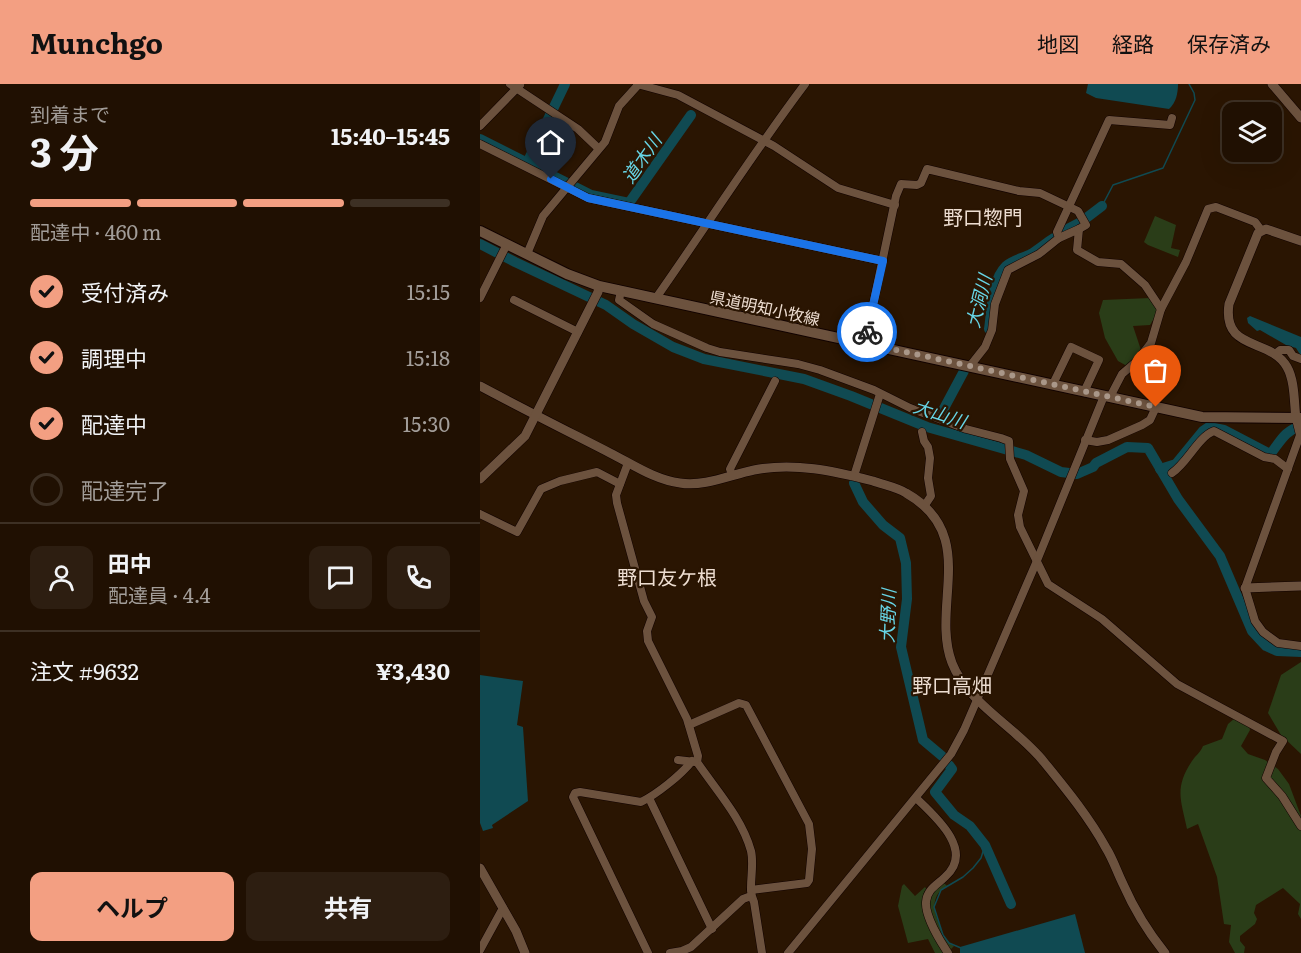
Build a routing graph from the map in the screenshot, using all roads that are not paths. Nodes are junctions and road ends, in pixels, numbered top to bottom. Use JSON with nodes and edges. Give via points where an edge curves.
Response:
{"nodes":[{"id":1,"x":510,"y":84,"type":"edge"},
{"id":2,"x":805,"y":84,"type":"edge"},
{"id":3,"x":1272,"y":84,"type":"edge"},
{"id":4,"x":638,"y":85,"type":"edge"},
{"id":5,"x":519,"y":86,"type":"edge"},
{"id":6,"x":1172,"y":118,"type":"dead end"},
{"id":7,"x":1301,"y":118,"type":"edge"},
{"id":8,"x":480,"y":126,"type":"edge"},
{"id":9,"x":765,"y":141,"type":"junction"},
{"id":10,"x":480,"y":144,"type":"edge"},
{"id":11,"x":598,"y":148,"type":"junction"},
{"id":12,"x":566,"y":187,"type":"junction"},
{"id":13,"x":895,"y":205,"type":"junction"},
{"id":14,"x":1069,"y":207,"type":"junction"},
{"id":15,"x":708,"y":223,"type":"junction"},
{"id":16,"x":1078,"y":229,"type":"junction"},
{"id":17,"x":1261,"y":230,"type":"junction"},
{"id":18,"x":480,"y":231,"type":"edge"},
{"id":19,"x":1059,"y":238,"type":"junction"},
{"id":20,"x":1301,"y":241,"type":"edge"},
{"id":21,"x":506,"y":246,"type":"junction"},
{"id":22,"x":527,"y":254,"type":"junction"},
{"id":23,"x":883,"y":261,"type":"junction"},
{"id":24,"x":598,"y":289,"type":"junction"},
{"id":25,"x":621,"y":291,"type":"junction"},
{"id":26,"x":480,"y":298,"type":"edge"},
{"id":27,"x":656,"y":298,"type":"junction"},
{"id":28,"x":514,"y":300,"type":"dead end"},
{"id":29,"x":1161,"y":309,"type":"junction"},
{"id":30,"x":579,"y":329,"type":"junction"},
{"id":31,"x":865,"y":343,"type":"junction"},
{"id":32,"x":1275,"y":354,"type":"junction"},
{"id":33,"x":1301,"y":359,"type":"edge"},
{"id":34,"x":970,"y":366,"type":"junction"},
{"id":35,"x":775,"y":381,"type":"dead end"},
{"id":36,"x":1053,"y":384,"type":"junction"},
{"id":37,"x":480,"y":387,"type":"edge"},
{"id":38,"x":1084,"y":392,"type":"junction"},
{"id":39,"x":880,"y":395,"type":"junction"},
{"id":40,"x":1107,"y":397,"type":"junction"},
{"id":41,"x":1156,"y":407,"type":"junction"},
{"id":42,"x":536,"y":416,"type":"junction"},
{"id":43,"x":1298,"y":422,"type":"edge"},
{"id":44,"x":922,"y":432,"type":"dead end"},
{"id":45,"x":1085,"y":440,"type":"junction"},
{"id":46,"x":628,"y":463,"type":"junction"},
{"id":47,"x":1288,"y":469,"type":"junction"},
{"id":48,"x":1172,"y":473,"type":"dead end"},
{"id":49,"x":732,"y":475,"type":"junction"},
{"id":50,"x":854,"y":476,"type":"junction"},
{"id":51,"x":480,"y":479,"type":"edge"},
{"id":52,"x":620,"y":484,"type":"junction"},
{"id":53,"x":925,"y":505,"type":"junction"},
{"id":54,"x":480,"y":514,"type":"edge"},
{"id":55,"x":1036,"y":563,"type":"junction"},
{"id":56,"x":1301,"y":585,"type":"edge"},
{"id":57,"x":1245,"y":588,"type":"junction"},
{"id":58,"x":1301,"y":646,"type":"edge"},
{"id":59,"x":976,"y":699,"type":"junction"},
{"id":60,"x":688,"y":725,"type":"junction"},
{"id":61,"x":678,"y":760,"type":"dead end"},
{"id":62,"x":694,"y":762,"type":"junction"},
{"id":63,"x":649,"y":798,"type":"junction"},
{"id":64,"x":916,"y":798,"type":"junction"},
{"id":65,"x":1301,"y":826,"type":"edge"},
{"id":66,"x":480,"y":868,"type":"edge"},
{"id":67,"x":751,"y":893,"type":"junction"},
{"id":68,"x":503,"y":909,"type":"junction"},
{"id":69,"x":712,"y":929,"type":"junction"},
{"id":70,"x":480,"y":950,"type":"edge"},
{"id":71,"x":525,"y":953,"type":"edge"},
{"id":72,"x":648,"y":953,"type":"edge"},
{"id":73,"x":670,"y":953,"type":"edge"},
{"id":74,"x":762,"y":953,"type":"edge"},
{"id":75,"x":788,"y":953,"type":"edge"},
{"id":76,"x":948,"y":953,"type":"edge"},
{"id":77,"x":1165,"y":953,"type":"edge"}],
"edges":[{"from":1,"to":5,"type":"street"},
{"from":2,"to":9,"type":"street"},
{"from":3,"to":7,"type":"street"},
{"from":4,"to":9,"type":"street","via":[[678,95]]},
{"from":4,"to":11,"type":"street","via":[[619,106],[605,142]]},
{"from":5,"to":8,"type":"street"},
{"from":5,"to":11,"type":"street"},
{"from":6,"to":14,"type":"street","via":[[1170,125],[1109,120]]},
{"from":9,"to":13,"type":"street","via":[[838,188]]},
{"from":9,"to":15,"type":"street"},
{"from":10,"to":12,"type":"street"},
{"from":11,"to":12,"type":"street"},
{"from":12,"to":15,"type":"street","via":[[588,198]]},
{"from":12,"to":22,"type":"street","via":[[540,222]]},
{"from":13,"to":14,"type":"street","via":[[901,184],[921,183],[927,169],[1040,193]]},
{"from":13,"to":23,"type":"street"},
{"from":14,"to":16,"type":"street","via":[[1084,220],[1086,225]]},
{"from":14,"to":19,"type":"street","via":[[1057,232]]},
{"from":15,"to":23,"type":"street"},
{"from":15,"to":27,"type":"street"},
{"from":16,"to":19,"type":"street"},
{"from":16,"to":29,"type":"street","via":[[1077,250],[1098,262],[1121,264],[1145,285]]},
{"from":17,"to":20,"type":"street","via":[[1274,230]]},
{"from":17,"to":29,"type":"street","via":[[1255,222],[1216,207],[1208,209]]},
{"from":17,"to":32,"type":"street","via":[[1229,304],[1228,322],[1241,339]]},
{"from":18,"to":21,"type":"main road","name":"県道明知小牧線"},
{"from":19,"to":34,"type":"street","via":[[1008,270],[995,304],[992,330]]},
{"from":21,"to":22,"type":"main road","name":"県道明知小牧線"},
{"from":21,"to":26,"type":"street"},
{"from":22,"to":24,"type":"main road","name":"県道明知小牧線"},
{"from":23,"to":31,"type":"street"},
{"from":24,"to":25,"type":"main road","name":"県道明知小牧線"},
{"from":24,"to":30,"type":"street"},
{"from":25,"to":27,"type":"main road","name":"県道明知小牧線"},
{"from":25,"to":39,"type":"street","via":[[619,300],[626,307],[707,348],[798,364]]},
{"from":27,"to":31,"type":"main road","name":"県道明知小牧線"},
{"from":28,"to":30,"type":"street"},
{"from":29,"to":40,"type":"street","via":[[1150,343]]},
{"from":30,"to":42,"type":"street"},
{"from":31,"to":34,"type":"main road","name":"県道明知小牧線"},
{"from":32,"to":33,"type":"street","via":[[1289,351]]},
{"from":32,"to":43,"type":"street","via":[[1291,376]]},
{"from":34,"to":36,"type":"main road","name":"県道明知小牧線"},
{"from":35,"to":49,"type":"street","via":[[730,469]]},
{"from":36,"to":38,"type":"main road","name":"県道明知小牧線"},
{"from":36,"to":38,"type":"street","via":[[1071,346],[1099,360]]},
{"from":37,"to":42,"type":"street"},
{"from":38,"to":40,"type":"main road","name":"県道明知小牧線"},
{"from":39,"to":50,"type":"street"},
{"from":39,"to":55,"type":"street","via":[[966,429],[1009,441],[1010,456],[1024,491],[1018,515],[1020,527]]},
{"from":40,"to":41,"type":"main road","name":"県道明知小牧線"},
{"from":40,"to":45,"type":"street"},
{"from":41,"to":43,"type":"main road","name":"県道明知小牧線","via":[[1202,417]]},
{"from":41,"to":45,"type":"street","via":[[1150,420],[1142,425],[1108,440]]},
{"from":42,"to":46,"type":"street"},
{"from":42,"to":51,"type":"street","via":[[521,442]]},
{"from":43,"to":47,"type":"street","via":[[1300,435]]},
{"from":44,"to":53,"type":"street","via":[[930,458],[931,496]]},
{"from":45,"to":55,"type":"street"},
{"from":46,"to":49,"type":"street","via":[[686,484]]},
{"from":46,"to":52,"type":"street"},
{"from":47,"to":48,"type":"street","via":[[1214,431],[1207,433]]},
{"from":47,"to":57,"type":"street"},
{"from":49,"to":50,"type":"street","via":[[778,467],[815,468]]},
{"from":50,"to":53,"type":"street","via":[[899,489]]},
{"from":52,"to":54,"type":"street","via":[[597,471],[552,483],[541,489],[518,532]]},
{"from":52,"to":60,"type":"street","via":[[616,495],[619,513],[652,617],[648,641]]},
{"from":53,"to":59,"type":"street","via":[[936,520],[948,553],[951,660]]},
{"from":55,"to":59,"type":"street"},
{"from":55,"to":65,"type":"street","via":[[1048,584],[1102,619],[1167,677],[1283,741],[1266,778]]},
{"from":56,"to":57,"type":"street"},
{"from":57,"to":58,"type":"street","via":[[1255,621],[1263,632],[1278,643]]},
{"from":59,"to":64,"type":"street","via":[[951,754]]},
{"from":59,"to":77,"type":"street","via":[[1032,747],[1074,800],[1108,850],[1124,888]]},
{"from":60,"to":62,"type":"street","via":[[698,756]]},
{"from":60,"to":67,"type":"street","via":[[739,703],[746,705],[808,824],[812,849],[807,883]]},
{"from":61,"to":62,"type":"street"},
{"from":62,"to":63,"type":"street"},
{"from":62,"to":67,"type":"street","via":[[723,797],[746,839],[753,865]]},
{"from":63,"to":69,"type":"street"},
{"from":63,"to":72,"type":"street","via":[[641,802],[580,792],[573,797]]},
{"from":64,"to":75,"type":"street"},
{"from":64,"to":76,"type":"street","via":[[954,841],[956,863],[934,885],[926,903]]},
{"from":66,"to":68,"type":"street"},
{"from":67,"to":69,"type":"street"},
{"from":67,"to":74,"type":"street"},
{"from":68,"to":70,"type":"street"},
{"from":68,"to":71,"type":"street"},
{"from":69,"to":73,"type":"street","via":[[692,947]]}]}
